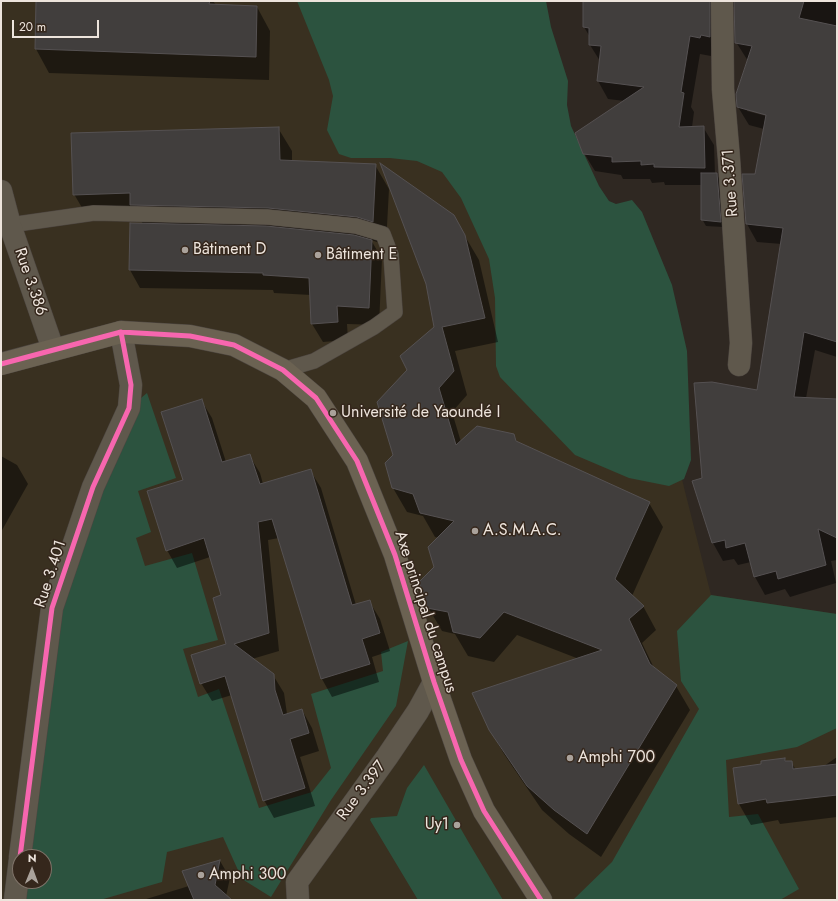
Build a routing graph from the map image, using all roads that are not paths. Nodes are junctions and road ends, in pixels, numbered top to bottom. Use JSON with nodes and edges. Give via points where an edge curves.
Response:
{"nodes":[{"id":1,"x":722,"y":1,"type":"edge"},
{"id":2,"x":1,"y":191,"type":"edge"},
{"id":3,"x":10,"y":225,"type":"junction"},
{"id":4,"x":121,"y":332,"type":"junction"},
{"id":5,"x":53,"y":349,"type":"junction"},
{"id":6,"x":1,"y":364,"type":"edge"},
{"id":7,"x":739,"y":365,"type":"dead end"},
{"id":8,"x":283,"y":370,"type":"junction"},
{"id":9,"x":434,"y":682,"type":"junction"},
{"id":10,"x":21,"y":849,"type":"edge"},
{"id":11,"x":16,"y":889,"type":"edge"},
{"id":12,"x":15,"y":900,"type":"edge"},
{"id":13,"x":298,"y":900,"type":"edge"},
{"id":14,"x":542,"y":900,"type":"edge"}],
"edges":[{"from":1,"to":7,"type":"street","name":"Rue 3.371","via":[[723,89],[741,343]]},
{"from":2,"to":3,"type":"street","name":"Rue 3.386"},
{"from":3,"to":5,"type":"street","name":"Rue 3.386"},
{"from":3,"to":8,"type":"lane","via":[[94,214],[259,217],[356,226],[383,234],[391,255],[395,312],[314,361]]},
{"from":4,"to":5,"type":"street","name":"Axe principal du campus"},
{"from":4,"to":8,"type":"street","name":"Axe principal du campus","via":[[190,336],[234,345]]},
{"from":4,"to":10,"type":"street","name":"Rue 3.401","via":[[132,385],[129,408],[93,487],[52,608]]},
{"from":5,"to":6,"type":"street","name":"Axe principal du campus"},
{"from":8,"to":9,"type":"street","name":"Axe principal du campus","via":[[316,398],[357,461],[395,555]]},
{"from":9,"to":13,"type":"street","name":"Rue 3.397","via":[[387,757],[297,882]]},
{"from":9,"to":14,"type":"street","name":"Axe principal du campus","via":[[461,760],[484,811]]},
{"from":11,"to":12,"type":"street","name":"Rue 3.401"}]}
